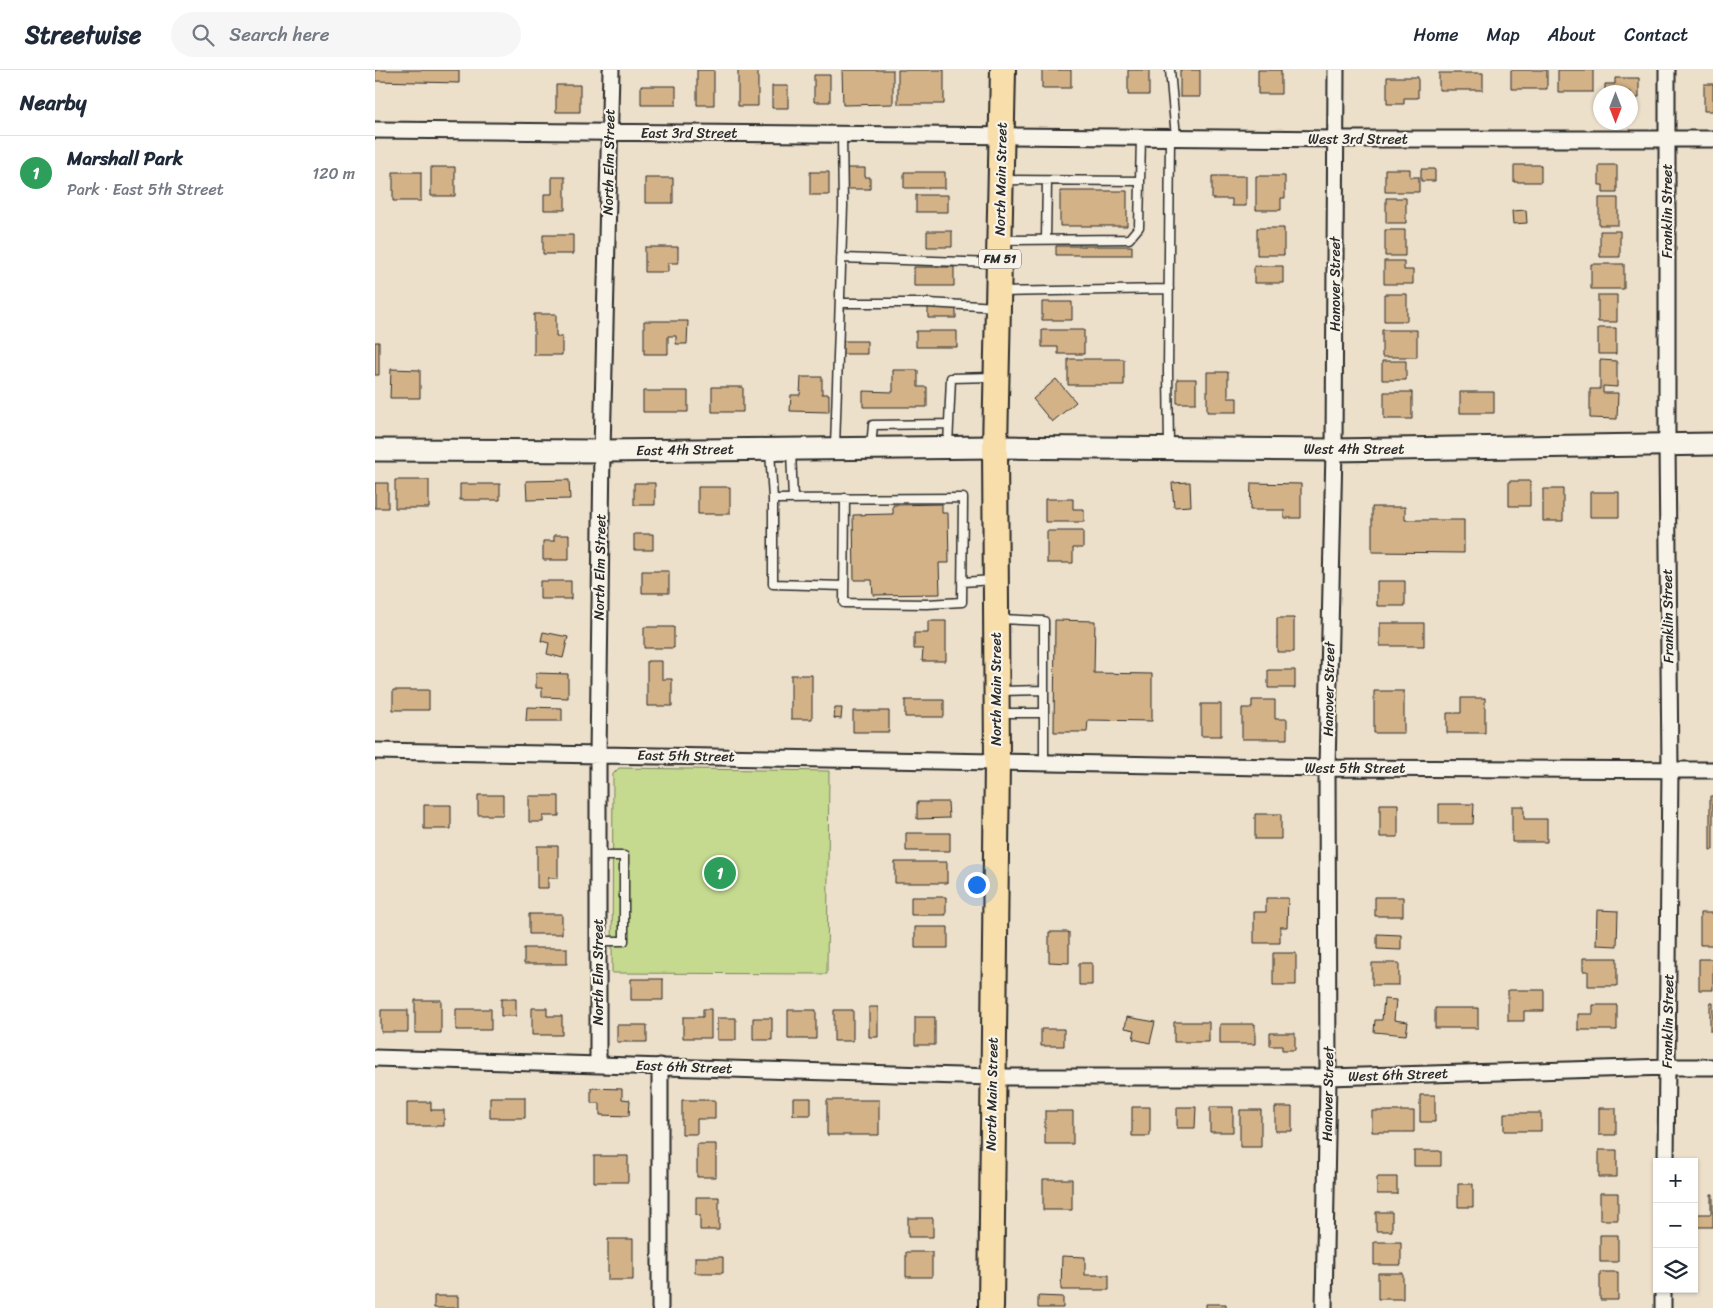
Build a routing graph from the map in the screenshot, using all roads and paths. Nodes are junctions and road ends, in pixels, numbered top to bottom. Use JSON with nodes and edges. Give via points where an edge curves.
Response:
{"nodes":[{"id":1,"x":611,"y":70,"type":"edge"},
{"id":2,"x":1003,"y":70,"type":"edge"},
{"id":3,"x":1170,"y":70,"type":"edge"},
{"id":4,"x":1336,"y":70,"type":"edge"},
{"id":5,"x":1667,"y":70,"type":"edge"},
{"id":6,"x":375,"y":130,"type":"edge"},
{"id":7,"x":610,"y":133,"type":"junction"},
{"id":8,"x":842,"y":134,"type":"junction"},
{"id":9,"x":1003,"y":135,"type":"junction"},
{"id":10,"x":1141,"y":137,"type":"junction"},
{"id":11,"x":1173,"y":137,"type":"junction"},
{"id":12,"x":1667,"y":138,"type":"junction"},
{"id":13,"x":1713,"y":139,"type":"edge"},
{"id":14,"x":1336,"y":140,"type":"junction"},
{"id":15,"x":1001,"y":180,"type":"junction"},
{"id":16,"x":1047,"y":181,"type":"junction"},
{"id":17,"x":1140,"y":182,"type":"junction"},
{"id":18,"x":1000,"y":240,"type":"junction"},
{"id":19,"x":1046,"y":240,"type":"junction"},
{"id":20,"x":841,"y":258,"type":"junction"},
{"id":21,"x":1000,"y":263,"type":"junction"},
{"id":22,"x":1169,"y":289,"type":"junction"},
{"id":23,"x":999,"y":300,"type":"junction"},
{"id":24,"x":840,"y":303,"type":"junction"},
{"id":25,"x":997,"y":377,"type":"junction"},
{"id":26,"x":949,"y":424,"type":"junction"},
{"id":27,"x":1667,"y":444,"type":"junction"},
{"id":28,"x":1713,"y":444,"type":"edge"},
{"id":29,"x":995,"y":447,"type":"junction"},
{"id":30,"x":835,"y":448,"type":"junction"},
{"id":31,"x":871,"y":448,"type":"junction"},
{"id":32,"x":948,"y":448,"type":"junction"},
{"id":33,"x":1169,"y":448,"type":"junction"},
{"id":34,"x":769,"y":449,"type":"junction"},
{"id":35,"x":791,"y":449,"type":"junction"},
{"id":36,"x":375,"y":450,"type":"edge"},
{"id":37,"x":1334,"y":450,"type":"junction"},
{"id":38,"x":602,"y":451,"type":"junction"},
{"id":39,"x":845,"y":498,"type":"junction"},
{"id":40,"x":773,"y":499,"type":"junction"},
{"id":41,"x":793,"y":499,"type":"junction"},
{"id":42,"x":996,"y":580,"type":"junction"},
{"id":43,"x":962,"y":582,"type":"junction"},
{"id":44,"x":844,"y":586,"type":"junction"},
{"id":45,"x":996,"y":619,"type":"junction"},
{"id":46,"x":1044,"y":690,"type":"junction"},
{"id":47,"x":996,"y":702,"type":"junction"},
{"id":48,"x":1044,"y":713,"type":"junction"},
{"id":49,"x":375,"y":751,"type":"edge"},
{"id":50,"x":598,"y":755,"type":"junction"},
{"id":51,"x":997,"y":761,"type":"junction"},
{"id":52,"x":1044,"y":762,"type":"junction"},
{"id":53,"x":1327,"y":768,"type":"junction"},
{"id":54,"x":1670,"y":769,"type":"junction"},
{"id":55,"x":1713,"y":770,"type":"edge"},
{"id":56,"x":598,"y":856,"type":"junction"},
{"id":57,"x":598,"y":941,"type":"junction"},
{"id":58,"x":375,"y":1058,"type":"edge"},
{"id":59,"x":598,"y":1064,"type":"junction"},
{"id":60,"x":660,"y":1066,"type":"junction"},
{"id":61,"x":1667,"y":1067,"type":"junction"},
{"id":62,"x":1713,"y":1067,"type":"edge"},
{"id":63,"x":992,"y":1077,"type":"junction"},
{"id":64,"x":1328,"y":1077,"type":"junction"},
{"id":65,"x":1666,"y":1158,"type":"edge"},
{"id":66,"x":1663,"y":1293,"type":"edge"},
{"id":67,"x":660,"y":1308,"type":"edge"},
{"id":68,"x":991,"y":1308,"type":"edge"},
{"id":69,"x":1325,"y":1308,"type":"edge"},
{"id":70,"x":1663,"y":1308,"type":"edge"}],
"edges":[{"from":1,"to":7,"type":"street","name":"North Elm Street"},
{"from":2,"to":9,"type":"main road","name":"North Main Street","number":"FM 51"},
{"from":3,"to":11,"type":"lane"},
{"from":4,"to":14,"type":"street","name":"Hanover Street"},
{"from":5,"to":12,"type":"street","name":"Franklin Street"},
{"from":6,"to":7,"type":"street","name":"East 3rd Street"},
{"from":7,"to":8,"type":"street","name":"East 3rd Street"},
{"from":7,"to":38,"type":"street","name":"North Elm Street"},
{"from":8,"to":9,"type":"street","name":"East 3rd Street"},
{"from":8,"to":20,"type":"lane"},
{"from":9,"to":10,"type":"street","name":"West 3rd Street"},
{"from":9,"to":15,"type":"main road","name":"North Main Street","number":"FM 51"},
{"from":10,"to":11,"type":"street","name":"West 3rd Street"},
{"from":10,"to":17,"type":"lane"},
{"from":11,"to":14,"type":"street","name":"West 3rd Street"},
{"from":11,"to":22,"type":"lane"},
{"from":12,"to":13,"type":"street","name":"West 3rd Street"},
{"from":12,"to":14,"type":"street","name":"West 3rd Street"},
{"from":12,"to":27,"type":"street","name":"Franklin Street"},
{"from":14,"to":37,"type":"street","name":"Hanover Street"},
{"from":15,"to":16,"type":"lane"},
{"from":15,"to":18,"type":"main road","name":"North Main Street","number":"FM 51"},
{"from":16,"to":17,"type":"lane"},
{"from":16,"to":19,"type":"lane"},
{"from":17,"to":19,"type":"lane","via":[[1139,227],[1129,239]]},
{"from":18,"to":19,"type":"lane"},
{"from":18,"to":21,"type":"main road","name":"North Main Street","number":"FM 51"},
{"from":20,"to":21,"type":"lane"},
{"from":20,"to":24,"type":"lane"},
{"from":21,"to":23,"type":"main road","name":"North Main Street","number":"FM 51"},
{"from":22,"to":23,"type":"lane"},
{"from":22,"to":33,"type":"lane"},
{"from":23,"to":24,"type":"lane"},
{"from":23,"to":25,"type":"main road","name":"North Main Street","number":"FM 51"},
{"from":24,"to":30,"type":"lane"},
{"from":25,"to":26,"type":"lane","via":[[951,378]]},
{"from":25,"to":29,"type":"main road","name":"North Main Street","number":"FM 51"},
{"from":26,"to":31,"type":"lane","via":[[873,425]]},
{"from":26,"to":32,"type":"lane"},
{"from":27,"to":28,"type":"main road","name":"West 4th Street"},
{"from":27,"to":37,"type":"main road","name":"West 4th Street"},
{"from":27,"to":54,"type":"street","name":"Franklin Street"},
{"from":29,"to":32,"type":"main road","name":"East 4th Street"},
{"from":29,"to":33,"type":"main road","name":"West 4th Street"},
{"from":29,"to":42,"type":"main road","name":"North Main Street","number":"FM 51"},
{"from":30,"to":31,"type":"main road","name":"East 4th Street"},
{"from":30,"to":35,"type":"main road","name":"East 4th Street"},
{"from":31,"to":32,"type":"main road","name":"East 4th Street"},
{"from":33,"to":37,"type":"main road","name":"West 4th Street"},
{"from":34,"to":35,"type":"main road","name":"East 4th Street"},
{"from":34,"to":38,"type":"main road","name":"East 4th Street"},
{"from":34,"to":40,"type":"lane"},
{"from":35,"to":41,"type":"lane"},
{"from":36,"to":38,"type":"main road","name":"East 4th Street"},
{"from":37,"to":53,"type":"street","name":"Hanover Street"},
{"from":38,"to":50,"type":"street","name":"North Elm Street"},
{"from":39,"to":41,"type":"lane"},
{"from":39,"to":43,"type":"lane","via":[[963,498]]},
{"from":39,"to":44,"type":"lane"},
{"from":40,"to":41,"type":"lane"},
{"from":40,"to":44,"type":"lane","via":[[773,584]]},
{"from":42,"to":43,"type":"lane"},
{"from":42,"to":45,"type":"main road","name":"North Main Street","number":"FM 51"},
{"from":43,"to":44,"type":"lane","via":[[962,602],[927,604],[844,603]]},
{"from":45,"to":46,"type":"lane","via":[[1044,620]]},
{"from":45,"to":47,"type":"main road","name":"North Main Street","number":"FM 51"},
{"from":46,"to":47,"type":"lane"},
{"from":46,"to":48,"type":"lane"},
{"from":47,"to":48,"type":"lane"},
{"from":47,"to":51,"type":"main road","name":"North Main Street","number":"FM 51"},
{"from":48,"to":52,"type":"lane"},
{"from":49,"to":50,"type":"street","name":"East 5th Street"},
{"from":50,"to":51,"type":"street","name":"East 5th Street"},
{"from":50,"to":56,"type":"street","name":"North Elm Street"},
{"from":51,"to":52,"type":"street","name":"West 5th Street"},
{"from":51,"to":63,"type":"main road","name":"North Main Street","number":"FM 51"},
{"from":52,"to":53,"type":"street","name":"West 5th Street"},
{"from":53,"to":54,"type":"street","name":"West 5th Street"},
{"from":53,"to":64,"type":"street","name":"Hanover Street"},
{"from":54,"to":55,"type":"street","name":"West 5th Street"},
{"from":54,"to":61,"type":"street","name":"Franklin Street"},
{"from":56,"to":57,"type":"street","name":"North Elm Street"},
{"from":56,"to":57,"type":"lane","via":[[624,856],[624,941]]},
{"from":57,"to":59,"type":"street","name":"North Elm Street"},
{"from":58,"to":59,"type":"street","name":"East 6th Street"},
{"from":59,"to":60,"type":"street","name":"East 6th Street"},
{"from":60,"to":63,"type":"street","name":"East 6th Street"},
{"from":60,"to":67,"type":"street"},
{"from":61,"to":62,"type":"street","name":"West 6th Street"},
{"from":61,"to":64,"type":"street","name":"West 6th Street"},
{"from":61,"to":65,"type":"street","name":"Franklin Street"},
{"from":63,"to":64,"type":"street","name":"West 6th Street"},
{"from":63,"to":68,"type":"main road","name":"North Main Street","number":"FM 51"},
{"from":64,"to":69,"type":"street","name":"Hanover Street"},
{"from":66,"to":70,"type":"street"}]}
